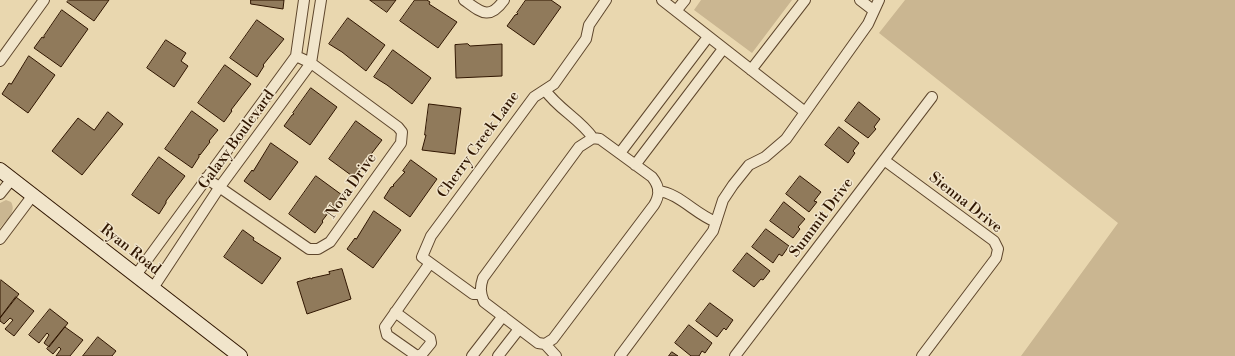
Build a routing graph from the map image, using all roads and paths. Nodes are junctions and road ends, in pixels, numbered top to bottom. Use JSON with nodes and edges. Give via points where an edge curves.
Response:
{"nodes":[{"id":1,"x":44,"y":0,"type":"edge"},
{"id":2,"x":304,"y":0,"type":"edge"},
{"id":3,"x":321,"y":0,"type":"edge"},
{"id":4,"x":464,"y":0,"type":"edge"},
{"id":5,"x":504,"y":0,"type":"edge"},
{"id":6,"x":606,"y":0,"type":"edge"},
{"id":7,"x":662,"y":0,"type":"edge"},
{"id":8,"x":685,"y":0,"type":"edge"},
{"id":9,"x":804,"y":0,"type":"edge"},
{"id":10,"x":860,"y":0,"type":"edge"},
{"id":11,"x":879,"y":0,"type":"edge"},
{"id":12,"x":873,"y":10,"type":"junction"},
{"id":13,"x":676,"y":11,"type":"junction"},
{"id":14,"x":708,"y":37,"type":"junction"},
{"id":15,"x":723,"y":49,"type":"junction"},
{"id":16,"x":296,"y":56,"type":"junction"},
{"id":17,"x":0,"y":60,"type":"edge"},
{"id":18,"x":311,"y":63,"type":"junction"},
{"id":19,"x":751,"y":70,"type":"junction"},
{"id":20,"x":544,"y":90,"type":"junction"},
{"id":21,"x":932,"y":97,"type":"dead end"},
{"id":22,"x":805,"y":112,"type":"junction"},
{"id":23,"x":593,"y":138,"type":"junction"},
{"id":24,"x":620,"y":153,"type":"junction"},
{"id":25,"x":884,"y":160,"type":"junction"},
{"id":26,"x":635,"y":165,"type":"junction"},
{"id":27,"x":0,"y":170,"type":"edge"},
{"id":28,"x":206,"y":178,"type":"junction"},
{"id":29,"x":12,"y":179,"type":"junction"},
{"id":30,"x":219,"y":188,"type":"junction"},
{"id":31,"x":658,"y":191,"type":"junction"},
{"id":32,"x":0,"y":194,"type":"edge"},
{"id":33,"x":33,"y":195,"type":"junction"},
{"id":34,"x":716,"y":222,"type":"junction"},
{"id":35,"x":0,"y":239,"type":"edge"},
{"id":36,"x":430,"y":263,"type":"junction"},
{"id":37,"x":136,"y":275,"type":"junction"},
{"id":38,"x":152,"y":288,"type":"junction"},
{"id":39,"x":481,"y":294,"type":"junction"},
{"id":40,"x":395,"y":312,"type":"junction"},
{"id":41,"x":503,"y":316,"type":"junction"},
{"id":42,"x":519,"y":328,"type":"junction"},
{"id":43,"x":546,"y":344,"type":"junction"},
{"id":44,"x":240,"y":356,"type":"edge"},
{"id":45,"x":472,"y":356,"type":"edge"},
{"id":46,"x":498,"y":356,"type":"edge"},
{"id":47,"x":556,"y":356,"type":"edge"},
{"id":48,"x":620,"y":356,"type":"edge"},
{"id":49,"x":735,"y":356,"type":"edge"},
{"id":50,"x":922,"y":356,"type":"edge"}],
"edges":[{"from":1,"to":17,"type":"street"},
{"from":2,"to":16,"type":"street","name":"Galaxy Boulevard"},
{"from":3,"to":18,"type":"street","name":"Galaxy Boulevard"},
{"from":4,"to":5,"type":"street","via":[[483,13],[489,14]]},
{"from":6,"to":20,"type":"street","name":"Cherry Creek Lane","via":[[589,25],[586,39],[554,84]]},
{"from":7,"to":13,"type":"street"},
{"from":8,"to":13,"type":"street"},
{"from":9,"to":19,"type":"street"},
{"from":10,"to":12,"type":"street"},
{"from":11,"to":12,"type":"street"},
{"from":12,"to":22,"type":"street","via":[[868,24]]},
{"from":13,"to":14,"type":"street"},
{"from":14,"to":15,"type":"street"},
{"from":14,"to":24,"type":"street"},
{"from":15,"to":19,"type":"street"},
{"from":15,"to":26,"type":"street"},
{"from":16,"to":18,"type":"street","name":"Nova Drive"},
{"from":16,"to":28,"type":"street","name":"Galaxy Boulevard"},
{"from":18,"to":30,"type":"street","name":"Galaxy Boulevard"},
{"from":18,"to":30,"type":"street","name":"Nova Drive","via":[[402,132],[401,142],[330,242],[318,249],[309,249]]},
{"from":19,"to":22,"type":"street"},
{"from":20,"to":23,"type":"street"},
{"from":20,"to":36,"type":"street","name":"Cherry Creek Lane","via":[[534,97],[431,236],[422,257]]},
{"from":21,"to":25,"type":"street","name":"Summit Drive"},
{"from":22,"to":34,"type":"street","via":[[786,139],[749,165],[723,200]]},
{"from":23,"to":24,"type":"street","via":[[600,139]]},
{"from":23,"to":39,"type":"street","via":[[579,146],[483,278]]},
{"from":24,"to":26,"type":"street"},
{"from":25,"to":49,"type":"street","name":"Summit Drive"},
{"from":25,"to":50,"type":"street","name":"Sienna Drive","via":[[994,241],[998,249],[996,258]]},
{"from":26,"to":31,"type":"street","via":[[652,177],[657,183]]},
{"from":27,"to":29,"type":"main road","name":"Ryan Road"},
{"from":28,"to":30,"type":"street","name":"Nova Drive"},
{"from":28,"to":37,"type":"street","name":"Galaxy Boulevard"},
{"from":29,"to":32,"type":"street"},
{"from":29,"to":33,"type":"main road","name":"Ryan Road"},
{"from":30,"to":38,"type":"street","name":"Galaxy Boulevard"},
{"from":31,"to":34,"type":"street","via":[[675,196],[696,212]]},
{"from":31,"to":43,"type":"street","via":[[659,196],[654,205],[553,339]]},
{"from":33,"to":35,"type":"street"},
{"from":33,"to":37,"type":"main road","name":"Ryan Road"},
{"from":34,"to":48,"type":"street","via":[[713,231]]},
{"from":36,"to":39,"type":"street","via":[[473,294]]},
{"from":36,"to":40,"type":"street"},
{"from":37,"to":38,"type":"main road","name":"Ryan Road"},
{"from":38,"to":44,"type":"main road","name":"Ryan Road"},
{"from":39,"to":41,"type":"street","via":[[484,302]]},
{"from":40,"to":40,"type":"street","via":[[385,327],[387,335],[417,356],[422,354],[431,343],[430,338]]},
{"from":41,"to":42,"type":"street"},
{"from":41,"to":45,"type":"street"},
{"from":42,"to":43,"type":"street","via":[[538,344]]},
{"from":42,"to":46,"type":"street"},
{"from":43,"to":47,"type":"street"}]}
